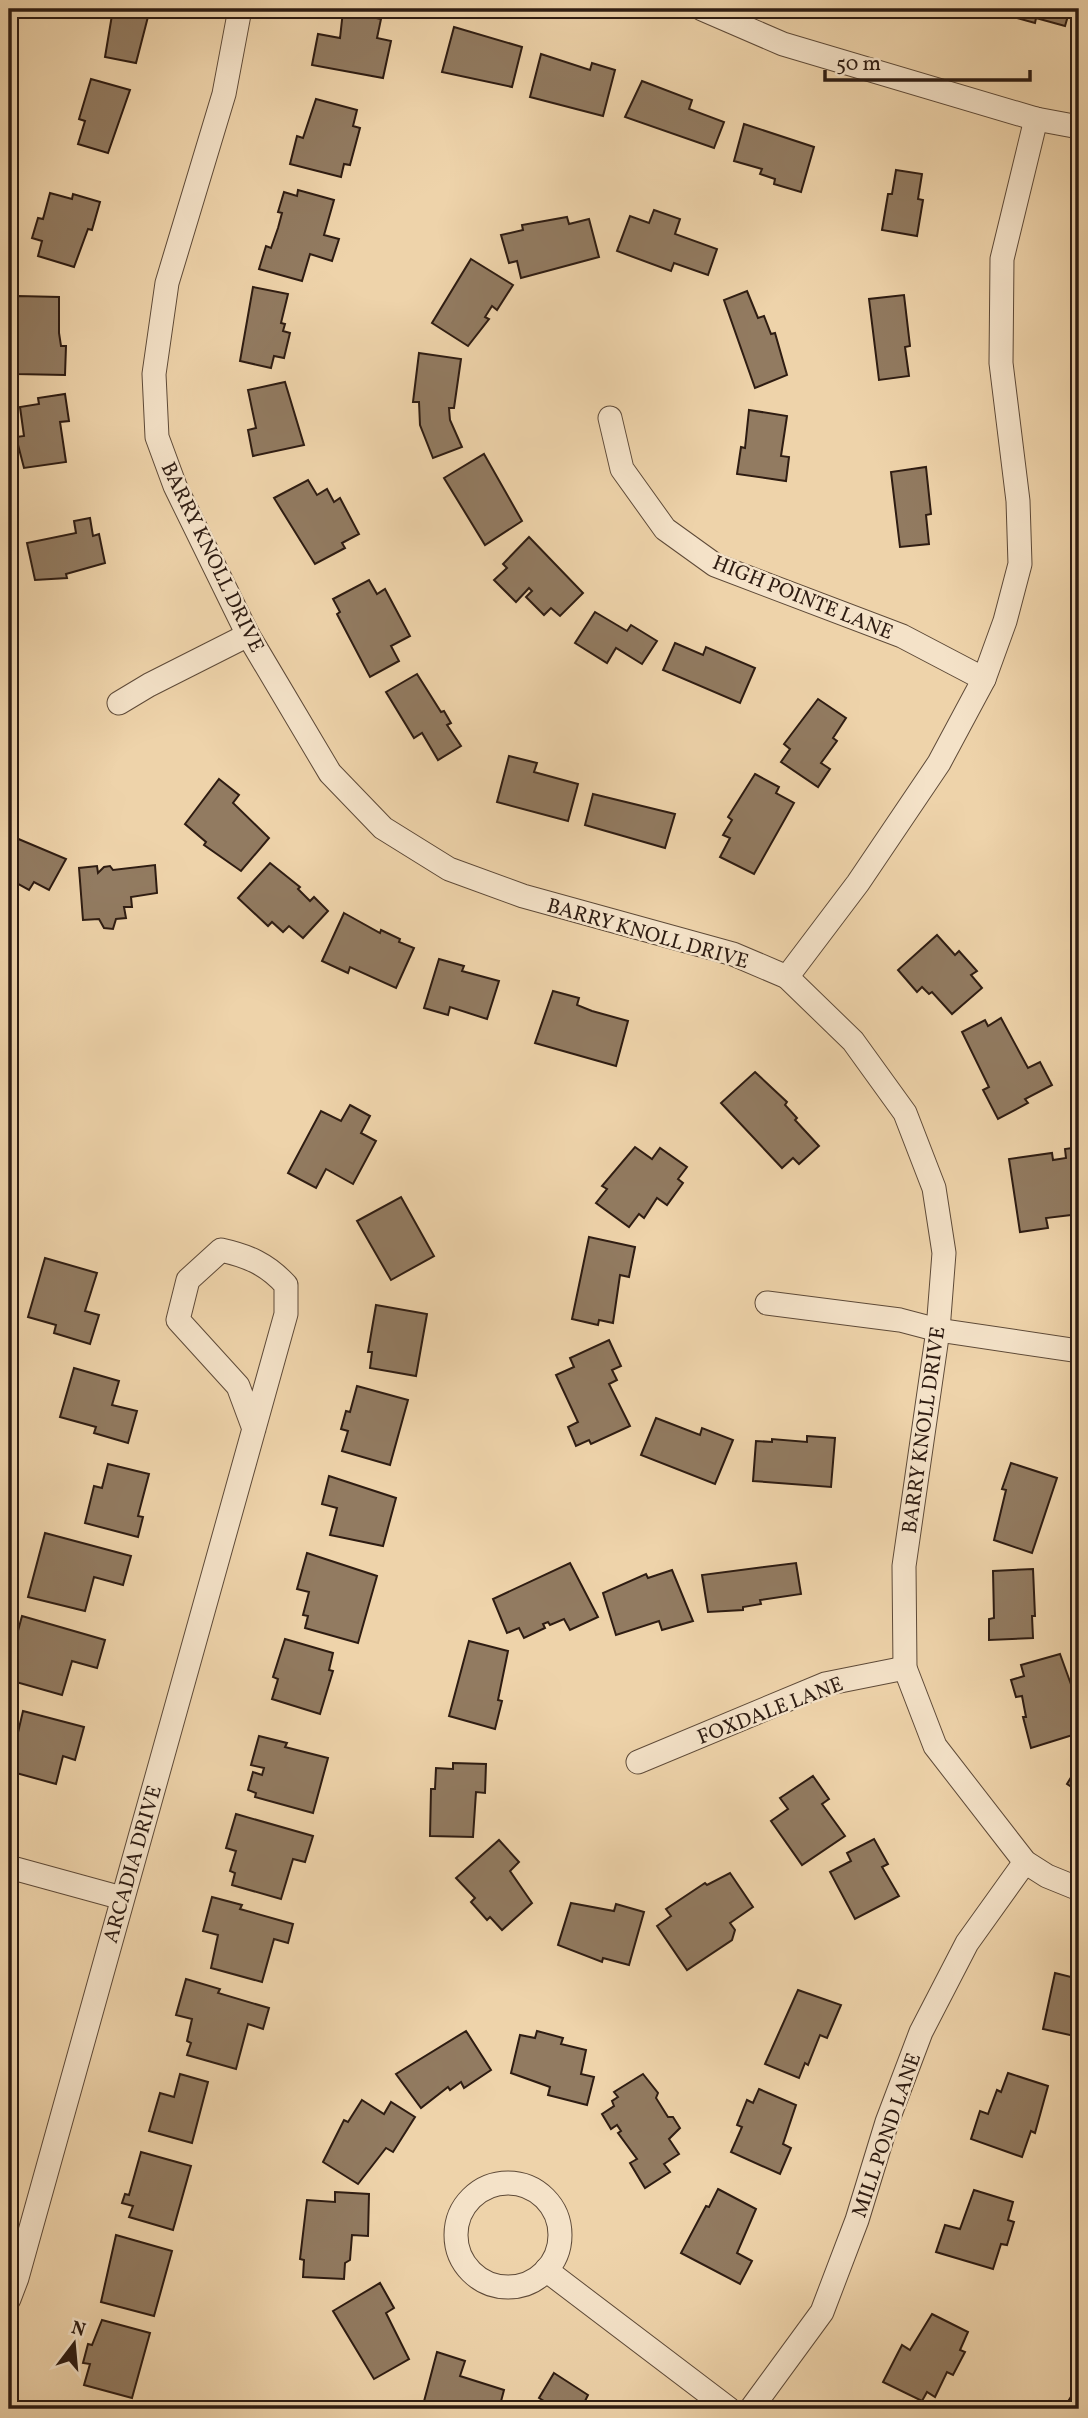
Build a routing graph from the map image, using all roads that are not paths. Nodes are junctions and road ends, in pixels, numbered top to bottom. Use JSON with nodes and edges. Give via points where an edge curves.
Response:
{"nodes":[{"id":1,"x":240,"y":9,"type":"edge"},
{"id":2,"x":702,"y":9,"type":"edge"},
{"id":3,"x":1036,"y":119,"type":"junction"},
{"id":4,"x":1079,"y":127,"type":"edge"},
{"id":5,"x":610,"y":418,"type":"dead end"},
{"id":6,"x":248,"y":635,"type":"junction"},
{"id":7,"x":984,"y":679,"type":"junction"},
{"id":8,"x":119,"y":703,"type":"dead end"},
{"id":9,"x":787,"y":977,"type":"junction"},
{"id":10,"x":767,"y":1303,"type":"dead end"},
{"id":11,"x":938,"y":1329,"type":"junction"},
{"id":12,"x":1079,"y":1351,"type":"edge"},
{"id":13,"x":254,"y":1429,"type":"junction"},
{"id":14,"x":905,"y":1668,"type":"junction"},
{"id":15,"x":638,"y":1762,"type":"dead end"},
{"id":16,"x":1025,"y":1862,"type":"junction"},
{"id":17,"x":9,"y":1867,"type":"edge"},
{"id":18,"x":1079,"y":1889,"type":"edge"},
{"id":19,"x":122,"y":1898,"type":"junction"},
{"id":20,"x":547,"y":2270,"type":"junction"},
{"id":21,"x":9,"y":2299,"type":"edge"},
{"id":22,"x":729,"y":2409,"type":"edge"},
{"id":23,"x":751,"y":2409,"type":"edge"}],
"edges":[{"from":1,"to":6,"type":"street","name":"BARRY KNOLL DRIVE","via":[[224,94],[167,283],[154,374],[157,437],[175,486]]},
{"from":2,"to":3,"type":"street","via":[[783,44]]},
{"from":3,"to":4,"type":"street"},
{"from":3,"to":7,"type":"street","via":[[1002,259],[1001,363],[1018,501],[1020,564]]},
{"from":5,"to":7,"type":"street","name":"HIGH POINTE LANE","via":[[622,469],[665,529],[715,565],[902,636]]},
{"from":6,"to":8,"type":"street"},
{"from":6,"to":9,"type":"street","name":"BARRY KNOLL DRIVE","via":[[330,773],[383,828],[449,869],[523,896],[733,954]]},
{"from":7,"to":9,"type":"street","via":[[939,763]]},
{"from":9,"to":11,"type":"street","name":"BARRY KNOLL DRIVE","via":[[853,1041],[905,1113],[934,1188],[944,1253]]},
{"from":10,"to":11,"type":"street"},
{"from":11,"to":12,"type":"street"},
{"from":11,"to":14,"type":"street","name":"BARRY KNOLL DRIVE","via":[[904,1566]]},
{"from":13,"to":13,"type":"street","name":"ARCADIA DRIVE","via":[[286,1314],[286,1285],[271,1268],[221,1250],[188,1280],[178,1320],[238,1386]]},
{"from":13,"to":19,"type":"street","name":"ARCADIA DRIVE"},
{"from":14,"to":15,"type":"street","name":"FOXDALE LANE","via":[[825,1684]]},
{"from":14,"to":16,"type":"street","name":"BARRY KNOLL DRIVE","via":[[935,1746]]},
{"from":16,"to":18,"type":"street","name":"BARRY KNOLL DRIVE"},
{"from":16,"to":23,"type":"street","name":"MILL POND LANE","via":[[967,1943],[921,2032],[822,2312]]},
{"from":17,"to":19,"type":"street"},
{"from":19,"to":21,"type":"street","name":"ARCADIA DRIVE"},
{"from":20,"to":20,"type":"street","via":[[517,2287],[500,2287],[470,2271],[456,2240],[461,2214],[476,2194],[509,2183],[541,2195],[559,2223],[556,2257]]},
{"from":20,"to":22,"type":"street"}]}
